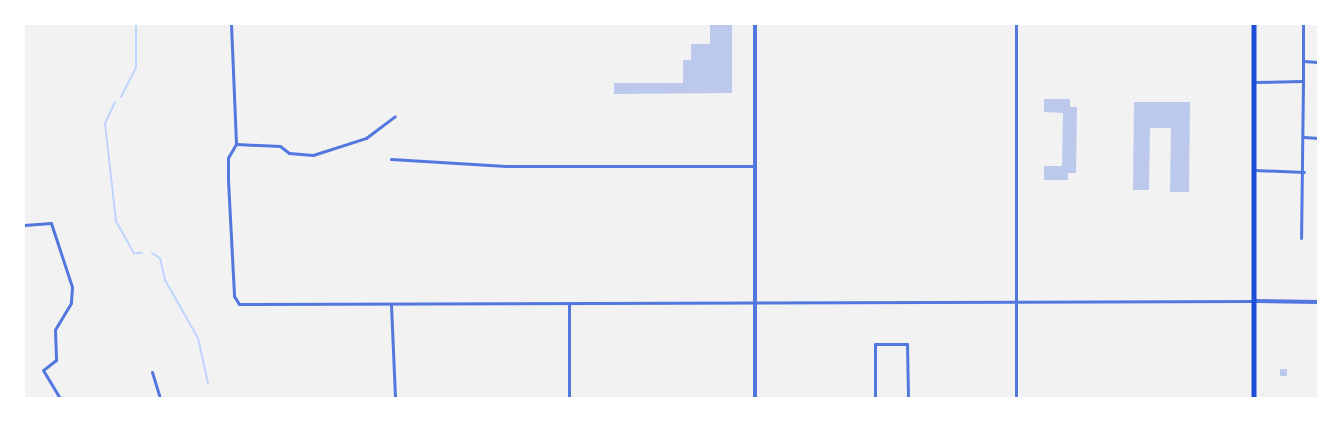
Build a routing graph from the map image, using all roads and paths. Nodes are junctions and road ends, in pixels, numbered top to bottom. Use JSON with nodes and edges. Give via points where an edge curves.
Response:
{"nodes":[{"id":1,"x":231,"y":24,"type":"edge"},
{"id":2,"x":755,"y":24,"type":"edge"},
{"id":3,"x":1016,"y":24,"type":"edge"},
{"id":4,"x":1254,"y":24,"type":"edge"},
{"id":5,"x":1303,"y":24,"type":"edge"},
{"id":6,"x":1303,"y":61,"type":"junction"},
{"id":7,"x":1318,"y":62,"type":"edge"},
{"id":8,"x":1303,"y":81,"type":"junction"},
{"id":9,"x":1253,"y":82,"type":"junction"},
{"id":10,"x":395,"y":116,"type":"dead end"},
{"id":11,"x":1304,"y":137,"type":"junction"},
{"id":12,"x":1318,"y":138,"type":"edge"},
{"id":13,"x":236,"y":144,"type":"junction"},
{"id":14,"x":391,"y":159,"type":"dead end"},
{"id":15,"x":756,"y":166,"type":"junction"},
{"id":16,"x":1254,"y":170,"type":"junction"},
{"id":17,"x":1304,"y":172,"type":"junction"},
{"id":18,"x":24,"y":225,"type":"edge"},
{"id":19,"x":1301,"y":238,"type":"dead end"},
{"id":20,"x":1254,"y":301,"type":"junction"},
{"id":21,"x":1017,"y":302,"type":"junction"},
{"id":22,"x":1318,"y":302,"type":"edge"},
{"id":23,"x":570,"y":304,"type":"junction"},
{"id":24,"x":756,"y":304,"type":"junction"},
{"id":25,"x":391,"y":305,"type":"junction"},
{"id":26,"x":152,"y":372,"type":"dead end"},
{"id":27,"x":60,"y":398,"type":"edge"},
{"id":28,"x":160,"y":398,"type":"edge"},
{"id":29,"x":394,"y":398,"type":"edge"},
{"id":30,"x":569,"y":398,"type":"edge"},
{"id":31,"x":708,"y":398,"type":"edge"},
{"id":32,"x":725,"y":398,"type":"edge"},
{"id":33,"x":754,"y":398,"type":"edge"},
{"id":34,"x":876,"y":398,"type":"edge"},
{"id":35,"x":908,"y":398,"type":"edge"},
{"id":36,"x":1016,"y":398,"type":"edge"},
{"id":37,"x":1254,"y":398,"type":"edge"}],
"edges":[{"from":1,"to":13,"type":"street"},
{"from":2,"to":15,"type":"street"},
{"from":3,"to":21,"type":"street"},
{"from":4,"to":9,"type":"main road"},
{"from":5,"to":6,"type":"street"},
{"from":6,"to":7,"type":"street"},
{"from":6,"to":8,"type":"street"},
{"from":8,"to":9,"type":"street"},
{"from":8,"to":11,"type":"street"},
{"from":9,"to":16,"type":"main road"},
{"from":10,"to":13,"type":"street","via":[[366,138],[313,155],[289,153],[280,146]]},
{"from":11,"to":12,"type":"street"},
{"from":11,"to":17,"type":"street"},
{"from":13,"to":25,"type":"street","via":[[228,158],[228,180],[234,296],[239,304]]},
{"from":14,"to":15,"type":"street","via":[[506,166]]},
{"from":15,"to":24,"type":"street"},
{"from":16,"to":17,"type":"street"},
{"from":16,"to":20,"type":"main road"},
{"from":17,"to":19,"type":"street"},
{"from":18,"to":27,"type":"street","via":[[51,223],[72,287],[71,303],[55,330],[56,360],[42,370]]},
{"from":20,"to":21,"type":"street"},
{"from":20,"to":22,"type":"street"},
{"from":20,"to":37,"type":"main road"},
{"from":21,"to":24,"type":"street"},
{"from":21,"to":36,"type":"street"},
{"from":23,"to":24,"type":"street"},
{"from":23,"to":25,"type":"street"},
{"from":23,"to":30,"type":"street"},
{"from":24,"to":33,"type":"street"},
{"from":25,"to":29,"type":"street"},
{"from":26,"to":28,"type":"street"},
{"from":31,"to":32,"type":"street"},
{"from":34,"to":35,"type":"street","via":[[875,344],[907,344]]}]}
